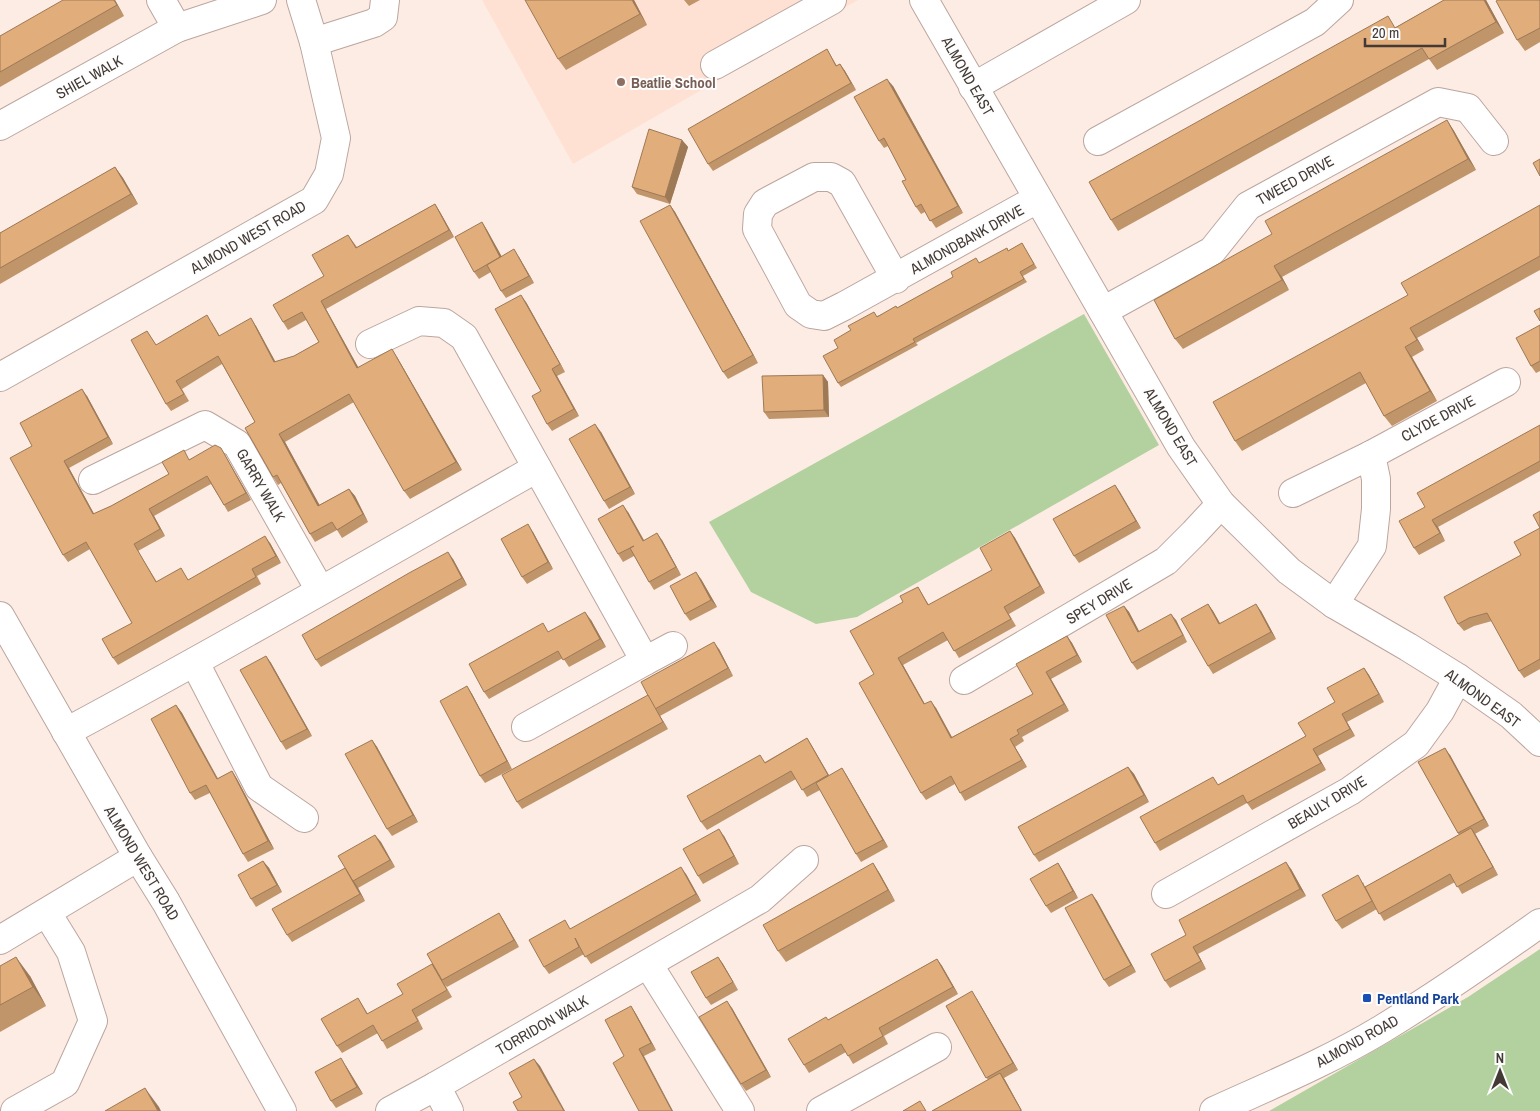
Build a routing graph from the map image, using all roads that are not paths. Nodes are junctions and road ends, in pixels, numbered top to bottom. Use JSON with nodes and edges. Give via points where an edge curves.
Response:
{"nodes":[{"id":1,"x":161,"y":0,"type":"edge"},
{"id":2,"x":262,"y":0,"type":"edge"},
{"id":3,"x":301,"y":0,"type":"edge"},
{"id":4,"x":385,"y":0,"type":"edge"},
{"id":5,"x":832,"y":0,"type":"edge"},
{"id":6,"x":924,"y":0,"type":"edge"},
{"id":7,"x":1126,"y":0,"type":"edge"},
{"id":8,"x":1339,"y":0,"type":"edge"},
{"id":9,"x":177,"y":28,"type":"junction"},
{"id":10,"x":314,"y":42,"type":"junction"},
{"id":11,"x":715,"y":65,"type":"dead end"},
{"id":12,"x":974,"y":87,"type":"junction"},
{"id":13,"x":0,"y":126,"type":"edge"},
{"id":14,"x":1098,"y":141,"type":"dead end"},
{"id":15,"x":1494,"y":141,"type":"dead end"},
{"id":16,"x":1037,"y":200,"type":"junction"},
{"id":17,"x":896,"y":279,"type":"junction"},
{"id":18,"x":1103,"y":310,"type":"junction"},
{"id":19,"x":370,"y":344,"type":"dead end"},
{"id":20,"x":0,"y":377,"type":"edge"},
{"id":21,"x":1506,"y":382,"type":"dead end"},
{"id":22,"x":1371,"y":454,"type":"junction"},
{"id":23,"x":537,"y":468,"type":"junction"},
{"id":24,"x":93,"y":480,"type":"dead end"},
{"id":25,"x":1293,"y":493,"type":"dead end"},
{"id":26,"x":1220,"y":504,"type":"junction"},
{"id":27,"x":320,"y":590,"type":"junction"},
{"id":28,"x":1334,"y":604,"type":"junction"},
{"id":29,"x":0,"y":616,"type":"edge"},
{"id":30,"x":673,"y":646,"type":"dead end"},
{"id":31,"x":645,"y":662,"type":"junction"},
{"id":32,"x":195,"y":663,"type":"junction"},
{"id":33,"x":1458,"y":678,"type":"junction"},
{"id":34,"x":964,"y":680,"type":"dead end"},
{"id":35,"x":526,"y":728,"type":"dead end"},
{"id":36,"x":66,"y":732,"type":"junction"},
{"id":37,"x":1540,"y":742,"type":"edge"},
{"id":38,"x":304,"y":818,"type":"dead end"},
{"id":39,"x":138,"y":857,"type":"junction"},
{"id":40,"x":804,"y":860,"type":"dead end"},
{"id":41,"x":1166,"y":894,"type":"dead end"},
{"id":42,"x":47,"y":913,"type":"junction"},
{"id":43,"x":1540,"y":923,"type":"edge"},
{"id":44,"x":0,"y":940,"type":"edge"},
{"id":45,"x":648,"y":964,"type":"junction"},
{"id":46,"x":937,"y":1047,"type":"dead end"},
{"id":47,"x":436,"y":1086,"type":"junction"},
{"id":48,"x":15,"y":1111,"type":"edge"},
{"id":49,"x":282,"y":1111,"type":"edge"},
{"id":50,"x":390,"y":1111,"type":"edge"},
{"id":51,"x":449,"y":1111,"type":"edge"},
{"id":52,"x":740,"y":1111,"type":"edge"},
{"id":53,"x":821,"y":1111,"type":"edge"},
{"id":54,"x":1214,"y":1111,"type":"edge"}],
"edges":[{"from":1,"to":9,"type":"street"},
{"from":2,"to":9,"type":"street","name":"SHIEL WALK"},
{"from":3,"to":10,"type":"street","name":"ALMOND WEST ROAD"},
{"from":4,"to":10,"type":"street","via":[[383,17],[374,23]]},
{"from":5,"to":11,"type":"street"},
{"from":6,"to":12,"type":"street","name":"ALMOND EAST"},
{"from":7,"to":12,"type":"street"},
{"from":8,"to":14,"type":"street","via":[[1315,22]]},
{"from":9,"to":13,"type":"street","name":"SHIEL WALK"},
{"from":10,"to":20,"type":"street","name":"ALMOND WEST ROAD","via":[[336,138],[329,174],[314,200]]},
{"from":12,"to":16,"type":"street","name":"ALMOND EAST"},
{"from":15,"to":18,"type":"street","name":"TWEED DRIVE","via":[[1468,108],[1438,102],[1248,206],[1212,251]]},
{"from":16,"to":17,"type":"street","name":"ALMONDBANK DRIVE"},
{"from":16,"to":18,"type":"street","name":"ALMOND EAST"},
{"from":17,"to":17,"type":"street","name":"ALMONDBANK DRIVE","via":[[824,316],[811,314],[798,305],[758,229],[758,214],[765,203],[814,177],[831,177],[842,183]]},
{"from":18,"to":26,"type":"street","name":"ALMOND EAST","via":[[1181,447]]},
{"from":19,"to":23,"type":"street","via":[[419,321],[444,324],[464,337]]},
{"from":21,"to":22,"type":"street","name":"CLYDE DRIVE"},
{"from":22,"to":25,"type":"street","name":"CLYDE DRIVE"},
{"from":22,"to":28,"type":"street","via":[[1376,479],[1372,546]]},
{"from":23,"to":27,"type":"street"},
{"from":23,"to":31,"type":"street"},
{"from":24,"to":27,"type":"street","name":"GARRY WALK","via":[[205,425],[237,444]]},
{"from":26,"to":28,"type":"street","name":"ALMOND EAST","via":[[1289,571]]},
{"from":26,"to":34,"type":"street","name":"SPEY DRIVE","via":[[1166,561]]},
{"from":27,"to":32,"type":"street"},
{"from":28,"to":33,"type":"street","name":"ALMOND EAST"},
{"from":29,"to":36,"type":"street","name":"ALMOND WEST ROAD"},
{"from":30,"to":31,"type":"street"},
{"from":31,"to":35,"type":"street"},
{"from":32,"to":36,"type":"street"},
{"from":32,"to":38,"type":"street","via":[[259,787]]},
{"from":33,"to":37,"type":"street","name":"ALMOND EAST","via":[[1511,715]]},
{"from":33,"to":41,"type":"street","name":"BEAULY DRIVE","via":[[1440,711],[1416,744],[1350,791]]},
{"from":36,"to":39,"type":"street","name":"ALMOND WEST ROAD"},
{"from":39,"to":42,"type":"street"},
{"from":39,"to":49,"type":"street","name":"ALMOND WEST ROAD"},
{"from":40,"to":45,"type":"street","name":"TORRIDON WALK","via":[[760,899]]},
{"from":42,"to":44,"type":"street"},
{"from":42,"to":48,"type":"street","via":[[71,952],[93,1021],[65,1083]]},
{"from":43,"to":54,"type":"street","name":"ALMOND ROAD","via":[[1381,1030]]},
{"from":45,"to":47,"type":"street","name":"TORRIDON WALK"},
{"from":45,"to":52,"type":"street"},
{"from":46,"to":53,"type":"street"},
{"from":47,"to":50,"type":"street","name":"TORRIDON WALK"},
{"from":47,"to":51,"type":"street"}]}
